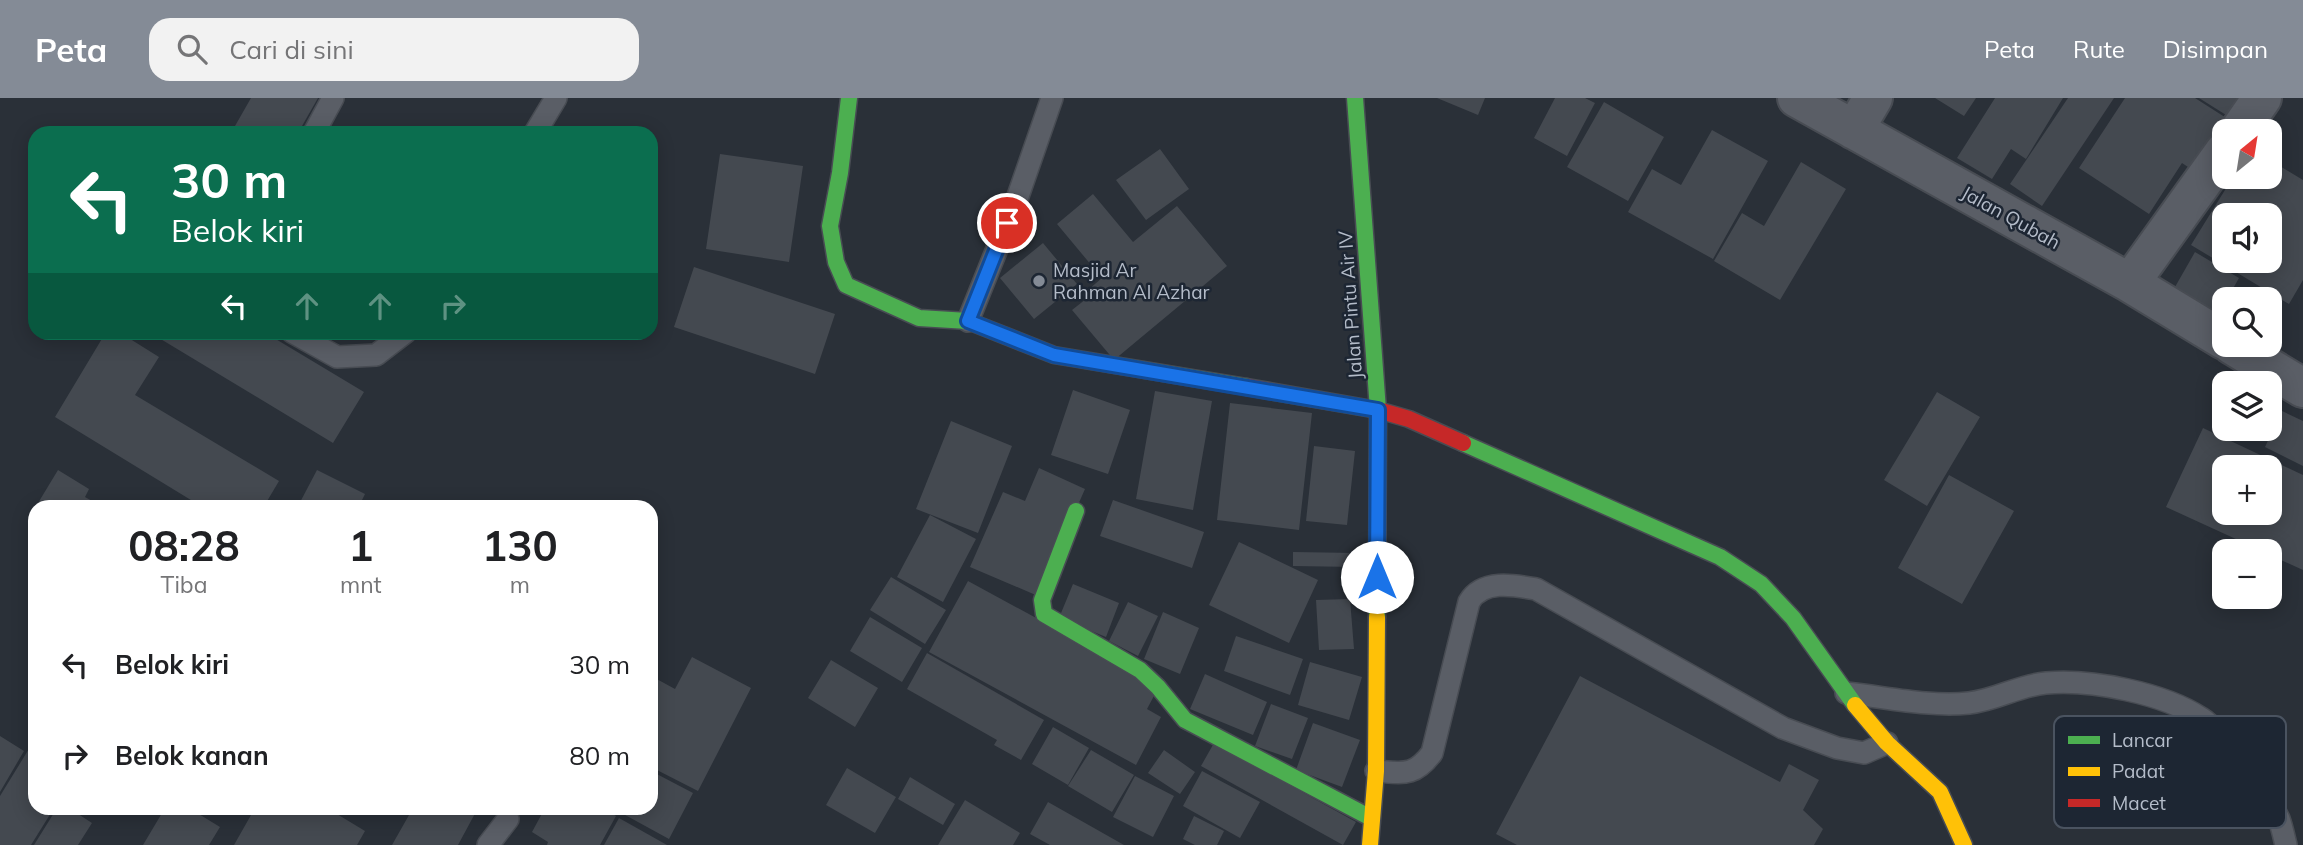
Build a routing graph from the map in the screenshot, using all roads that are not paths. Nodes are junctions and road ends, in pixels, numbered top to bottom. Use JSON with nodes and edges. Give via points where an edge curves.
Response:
{"nodes":[{"id":1,"x":333,"y":98,"type":"edge"},
{"id":2,"x":556,"y":98,"type":"edge"},
{"id":3,"x":849,"y":98,"type":"edge"},
{"id":4,"x":1052,"y":98,"type":"edge"},
{"id":5,"x":1355,"y":98,"type":"edge"},
{"id":6,"x":1797,"y":98,"type":"edge"},
{"id":7,"x":2262,"y":98,"type":"edge"},
{"id":8,"x":1863,"y":114,"type":"edge"},
{"id":9,"x":2247,"y":119,"type":"edge"},
{"id":10,"x":318,"y":126,"type":"edge"},
{"id":11,"x":539,"y":126,"type":"edge"},
{"id":12,"x":2212,"y":169,"type":"edge"},
{"id":13,"x":2130,"y":283,"type":"junction"},
{"id":14,"x":968,"y":321,"type":"junction"},
{"id":15,"x":2212,"y":333,"type":"edge"},
{"id":16,"x":306,"y":340,"type":"edge"},
{"id":17,"x":396,"y":340,"type":"edge"},
{"id":18,"x":2252,"y":357,"type":"edge"},
{"id":19,"x":2303,"y":388,"type":"edge"},
{"id":20,"x":1378,"y":410,"type":"junction"},
{"id":21,"x":1076,"y":510,"type":"dead end"},
{"id":22,"x":1844,"y":692,"type":"junction"},
{"id":23,"x":2198,"y":716,"type":"edge"},
{"id":24,"x":1887,"y":743,"type":"junction"},
{"id":25,"x":1376,"y":771,"type":"junction"},
{"id":26,"x":1371,"y":818,"type":"junction"},
{"id":27,"x":508,"y":819,"type":"dead end"},
{"id":28,"x":2281,"y":828,"type":"edge"},
{"id":29,"x":488,"y":845,"type":"edge"},
{"id":30,"x":1370,"y":845,"type":"edge"},
{"id":31,"x":1964,"y":845,"type":"edge"},
{"id":32,"x":2286,"y":845,"type":"edge"}],
"edges":[{"from":1,"to":10,"type":"lane"},
{"from":2,"to":11,"type":"lane"},
{"from":3,"to":14,"type":"street","via":[[830,226],[836,262],[846,285],[919,318]]},
{"from":4,"to":14,"type":"lane"},
{"from":5,"to":20,"type":"street","name":"Jalan Pintu Air IV"},
{"from":6,"to":8,"type":"street","name":"Jalan Qubah"},
{"from":7,"to":9,"type":"street"},
{"from":8,"to":13,"type":"street","name":"Jalan Qubah"},
{"from":12,"to":13,"type":"street"},
{"from":13,"to":15,"type":"street","name":"Jalan Qubah"},
{"from":14,"to":20,"type":"street","via":[[1054,355]]},
{"from":16,"to":17,"type":"lane","via":[[337,357],[376,355]]},
{"from":18,"to":19,"type":"street"},
{"from":20,"to":22,"type":"street","via":[[1409,419],[1720,557],[1761,583],[1793,618]]},
{"from":20,"to":25,"type":"street","name":"Jalan Pintu Air IV"},
{"from":21,"to":26,"type":"street","via":[[1042,600],[1044,614],[1155,681],[1185,720]]},
{"from":22,"to":23,"type":"lane","via":[[1969,703],[2005,696],[2023,687],[2066,683],[2135,693]]},
{"from":22,"to":24,"type":"street"},
{"from":24,"to":25,"type":"lane","via":[[1864,753],[1783,728],[1536,589],[1507,585],[1484,589],[1469,601],[1432,753],[1424,765],[1408,774]]},
{"from":24,"to":31,"type":"street","via":[[1940,792]]},
{"from":25,"to":26,"type":"street","name":"Jalan Pintu Air IV"},
{"from":26,"to":30,"type":"street","name":"Jalan Pintu Air IV"},
{"from":27,"to":29,"type":"lane"},
{"from":28,"to":32,"type":"lane"}]}
